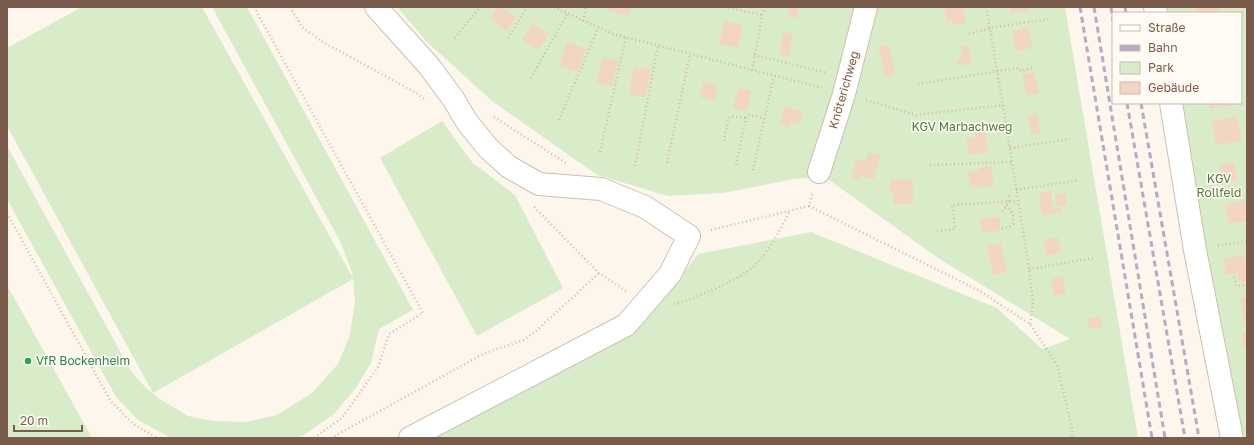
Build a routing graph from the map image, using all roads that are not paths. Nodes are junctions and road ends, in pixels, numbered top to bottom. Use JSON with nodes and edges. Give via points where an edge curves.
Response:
{"nodes":[{"id":1,"x":376,"y":7,"type":"edge"},
{"id":2,"x":866,"y":7,"type":"edge"},
{"id":3,"x":1171,"y":104,"type":"edge"},
{"id":4,"x":819,"y":172,"type":"road end"},
{"id":5,"x":410,"y":438,"type":"edge"},
{"id":6,"x":1232,"y":438,"type":"edge"}],
"edges":[{"from":1,"to":5,"type":"lane","via":[[429,66],[488,148],[509,167],[539,184],[601,189],[645,207],[689,236],[670,274],[626,325]]},
{"from":2,"to":4,"type":"lane","name":"Knöterichweg","via":[[844,94]]},
{"from":3,"to":6,"type":"lane","via":[[1195,250]]}]}
